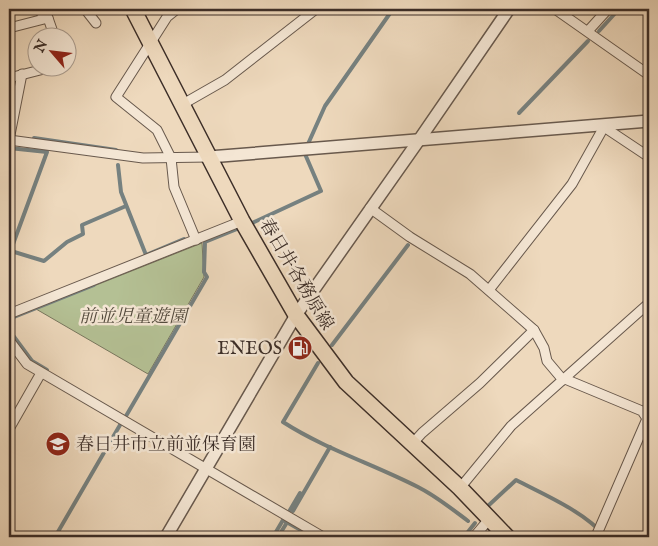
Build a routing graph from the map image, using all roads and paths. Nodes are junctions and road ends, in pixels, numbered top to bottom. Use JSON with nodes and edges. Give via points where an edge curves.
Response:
{"nodes":[{"id":1,"x":37,"y":9,"type":"edge"},
{"id":2,"x":85,"y":9,"type":"edge"},
{"id":3,"x":133,"y":9,"type":"edge"},
{"id":4,"x":178,"y":9,"type":"edge"},
{"id":5,"x":316,"y":9,"type":"edge"},
{"id":6,"x":509,"y":9,"type":"edge"},
{"id":7,"x":555,"y":9,"type":"edge"},
{"id":8,"x":608,"y":9,"type":"edge"},
{"id":9,"x":165,"y":13,"type":"edge"},
{"id":10,"x":48,"y":18,"type":"junction"},
{"id":11,"x":96,"y":23,"type":"dead end"},
{"id":12,"x":9,"y":28,"type":"edge"},
{"id":13,"x":52,"y":28,"type":"edge"},
{"id":14,"x":588,"y":31,"type":"junction"},
{"id":15,"x":151,"y":44,"type":"junction"},
{"id":16,"x":28,"y":73,"type":"edge"},
{"id":17,"x":22,"y":74,"type":"junction"},
{"id":18,"x":649,"y":75,"type":"edge"},
{"id":19,"x":9,"y":78,"type":"edge"},
{"id":20,"x":183,"y":104,"type":"junction"},
{"id":21,"x":649,"y":121,"type":"edge"},
{"id":22,"x":605,"y":126,"type":"junction"},
{"id":23,"x":9,"y":140,"type":"edge"},
{"id":24,"x":419,"y":140,"type":"junction"},
{"id":25,"x":208,"y":157,"type":"junction"},
{"id":26,"x":649,"y":157,"type":"edge"},
{"id":27,"x":170,"y":158,"type":"junction"},
{"id":28,"x":370,"y":208,"type":"junction"},
{"id":29,"x":242,"y":221,"type":"junction"},
{"id":30,"x":196,"y":240,"type":"junction"},
{"id":31,"x":489,"y":290,"type":"junction"},
{"id":32,"x":649,"y":303,"type":"edge"},
{"id":33,"x":9,"y":314,"type":"edge"},
{"id":34,"x":296,"y":315,"type":"junction"},
{"id":35,"x":534,"y":330,"type":"junction"},
{"id":36,"x":9,"y":340,"type":"edge"},
{"id":37,"x":41,"y":373,"type":"junction"},
{"id":38,"x":564,"y":380,"type":"junction"},
{"id":39,"x":649,"y":419,"type":"edge"},
{"id":40,"x":9,"y":428,"type":"edge"},
{"id":41,"x":412,"y":444,"type":"junction"},
{"id":42,"x":206,"y":469,"type":"junction"},
{"id":43,"x":460,"y":488,"type":"junction"},
{"id":44,"x":490,"y":518,"type":"junction"},
{"id":45,"x":166,"y":537,"type":"edge"},
{"id":46,"x":323,"y":537,"type":"edge"},
{"id":47,"x":474,"y":537,"type":"edge"},
{"id":48,"x":507,"y":537,"type":"edge"},
{"id":49,"x":594,"y":537,"type":"edge"}],
"edges":[{"from":1,"to":10,"type":"street"},
{"from":2,"to":11,"type":"street"},
{"from":3,"to":15,"type":"main road","name":"春日井各務原線"},
{"from":4,"to":9,"type":"street"},
{"from":5,"to":20,"type":"street","via":[[225,80]]},
{"from":6,"to":24,"type":"street"},
{"from":7,"to":14,"type":"street"},
{"from":8,"to":14,"type":"street"},
{"from":9,"to":15,"type":"street"},
{"from":10,"to":12,"type":"street"},
{"from":10,"to":13,"type":"street"},
{"from":14,"to":18,"type":"street"},
{"from":15,"to":20,"type":"main road","name":"春日井各務原線"},
{"from":15,"to":27,"type":"street","via":[[116,97],[158,130]]},
{"from":16,"to":17,"type":"street"},
{"from":17,"to":19,"type":"street"},
{"from":17,"to":23,"type":"street"},
{"from":20,"to":25,"type":"main road","name":"春日井各務原線"},
{"from":21,"to":22,"type":"street"},
{"from":22,"to":24,"type":"street"},
{"from":22,"to":26,"type":"street"},
{"from":22,"to":31,"type":"street","via":[[572,184]]},
{"from":23,"to":27,"type":"street","via":[[143,158]]},
{"from":24,"to":25,"type":"street"},
{"from":24,"to":28,"type":"street"},
{"from":25,"to":27,"type":"street"},
{"from":25,"to":29,"type":"main road","name":"春日井各務原線"},
{"from":27,"to":30,"type":"street","via":[[174,187]]},
{"from":28,"to":31,"type":"street"},
{"from":28,"to":34,"type":"street"},
{"from":29,"to":30,"type":"street"},
{"from":29,"to":34,"type":"main road","name":"春日井各務原線"},
{"from":30,"to":33,"type":"street"},
{"from":31,"to":35,"type":"street"},
{"from":32,"to":38,"type":"street"},
{"from":34,"to":41,"type":"main road","name":"春日井各務原線","via":[[346,382]]},
{"from":34,"to":42,"type":"street"},
{"from":35,"to":38,"type":"street","via":[[547,362]]},
{"from":35,"to":41,"type":"street"},
{"from":36,"to":37,"type":"street","via":[[27,364]]},
{"from":37,"to":40,"type":"street"},
{"from":37,"to":42,"type":"street"},
{"from":38,"to":39,"type":"street","via":[[642,411]]},
{"from":38,"to":43,"type":"street","via":[[511,426]]},
{"from":39,"to":49,"type":"street"},
{"from":41,"to":43,"type":"main road","name":"春日井各務原線"},
{"from":42,"to":45,"type":"street"},
{"from":42,"to":46,"type":"street"},
{"from":43,"to":44,"type":"main road","name":"春日井各務原線"},
{"from":44,"to":47,"type":"street"},
{"from":44,"to":48,"type":"main road","name":"春日井各務原線"}]}
